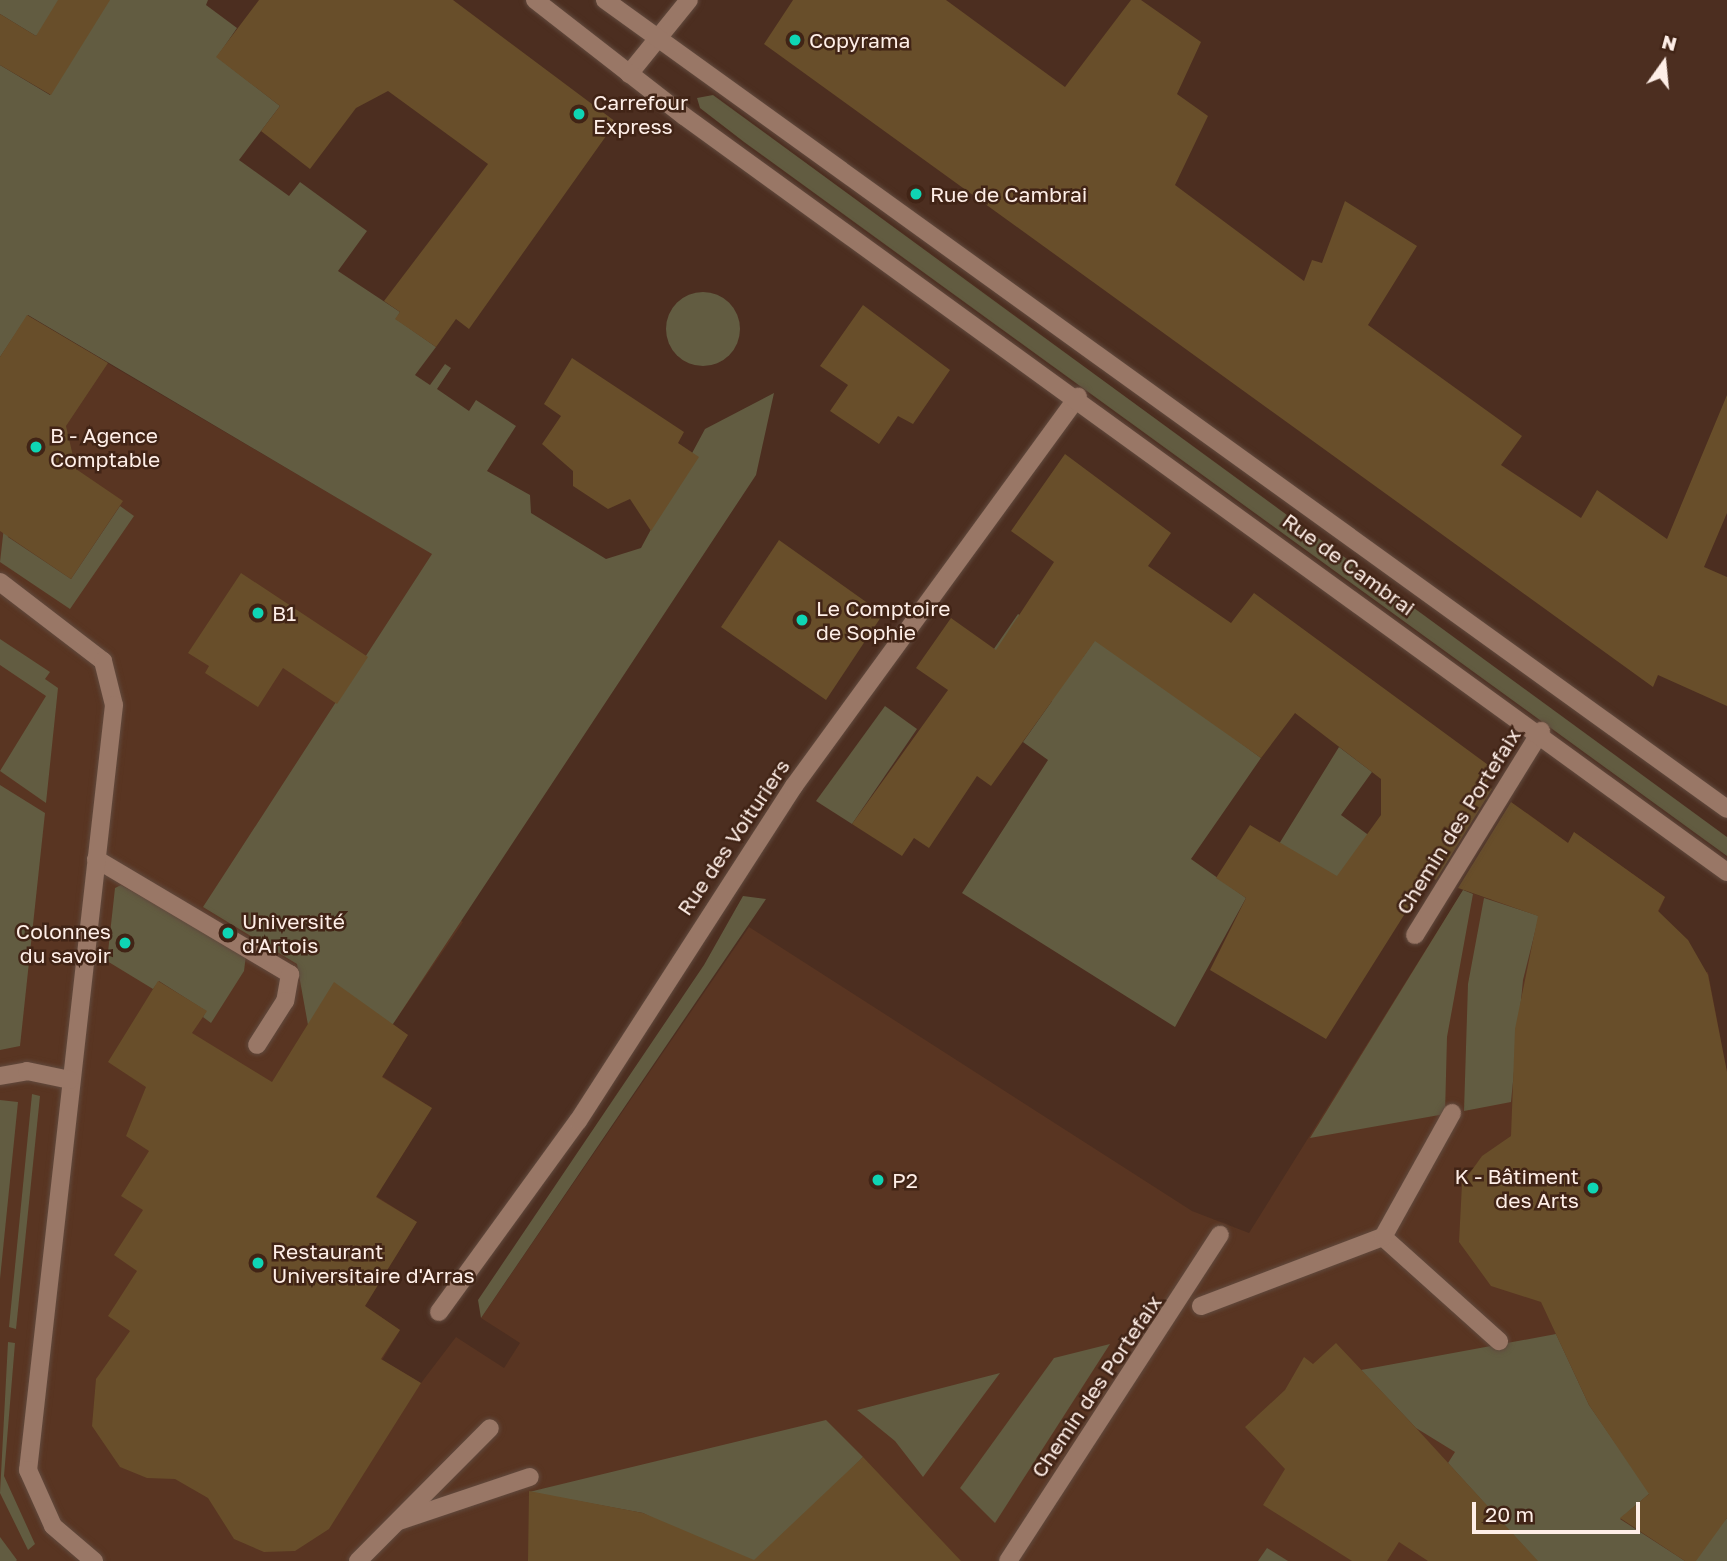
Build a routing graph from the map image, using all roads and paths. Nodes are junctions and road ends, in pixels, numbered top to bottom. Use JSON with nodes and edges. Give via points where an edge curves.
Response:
{"nodes":[{"id":1,"x":535,"y":0,"type":"edge"},
{"id":2,"x":605,"y":0,"type":"edge"},
{"id":3,"x":688,"y":0,"type":"edge"},
{"id":4,"x":658,"y":40,"type":"junction"},
{"id":5,"x":629,"y":74,"type":"junction"},
{"id":6,"x":1078,"y":396,"type":"junction"},
{"id":7,"x":0,"y":582,"type":"edge"},
{"id":8,"x":1541,"y":731,"type":"junction"},
{"id":9,"x":1727,"y":809,"type":"edge"},
{"id":10,"x":96,"y":859,"type":"junction"},
{"id":11,"x":1727,"y":872,"type":"edge"},
{"id":12,"x":1415,"y":935,"type":"dead end"},
{"id":13,"x":257,"y":1045,"type":"dead end"},
{"id":14,"x":0,"y":1076,"type":"edge"},
{"id":15,"x":70,"y":1080,"type":"junction"},
{"id":16,"x":1452,"y":1113,"type":"dead end"},
{"id":17,"x":1220,"y":1235,"type":"dead end"},
{"id":18,"x":1383,"y":1237,"type":"junction"},
{"id":19,"x":1201,"y":1306,"type":"dead end"},
{"id":20,"x":439,"y":1312,"type":"dead end"},
{"id":21,"x":1499,"y":1341,"type":"dead end"},
{"id":22,"x":491,"y":1428,"type":"dead end"},
{"id":23,"x":530,"y":1477,"type":"dead end"},
{"id":24,"x":396,"y":1523,"type":"junction"},
{"id":25,"x":94,"y":1561,"type":"edge"},
{"id":26,"x":358,"y":1561,"type":"edge"},
{"id":27,"x":1007,"y":1561,"type":"edge"}],
"edges":[{"from":1,"to":5,"type":"main road","name":"Rue de Cambrai"},
{"from":2,"to":4,"type":"main road","name":"Rue de Cambrai"},
{"from":3,"to":4,"type":"main road"},
{"from":4,"to":5,"type":"main road"},
{"from":4,"to":9,"type":"main road","name":"Rue de Cambrai"},
{"from":5,"to":6,"type":"main road","name":"Rue de Cambrai"},
{"from":6,"to":8,"type":"main road","name":"Rue de Cambrai"},
{"from":6,"to":20,"type":"main road","name":"Rue des Voituriers","via":[[794,786],[578,1121]]},
{"from":7,"to":10,"type":"main road","via":[[77,635],[107,668],[114,705]]},
{"from":8,"to":11,"type":"main road","name":"Rue de Cambrai"},
{"from":8,"to":12,"type":"main road","name":"Chemin des Portefaix"},
{"from":10,"to":13,"type":"main road","via":[[290,974],[285,1001]]},
{"from":10,"to":15,"type":"main road"},
{"from":14,"to":15,"type":"main road","via":[[27,1071]]},
{"from":15,"to":25,"type":"main road","via":[[28,1469],[53,1526]]},
{"from":16,"to":18,"type":"main road"},
{"from":17,"to":27,"type":"main road","name":"Chemin des Portefaix"},
{"from":18,"to":19,"type":"main road"},
{"from":18,"to":21,"type":"main road"},
{"from":22,"to":24,"type":"main road"},
{"from":23,"to":24,"type":"main road"},
{"from":24,"to":26,"type":"main road"}]}
